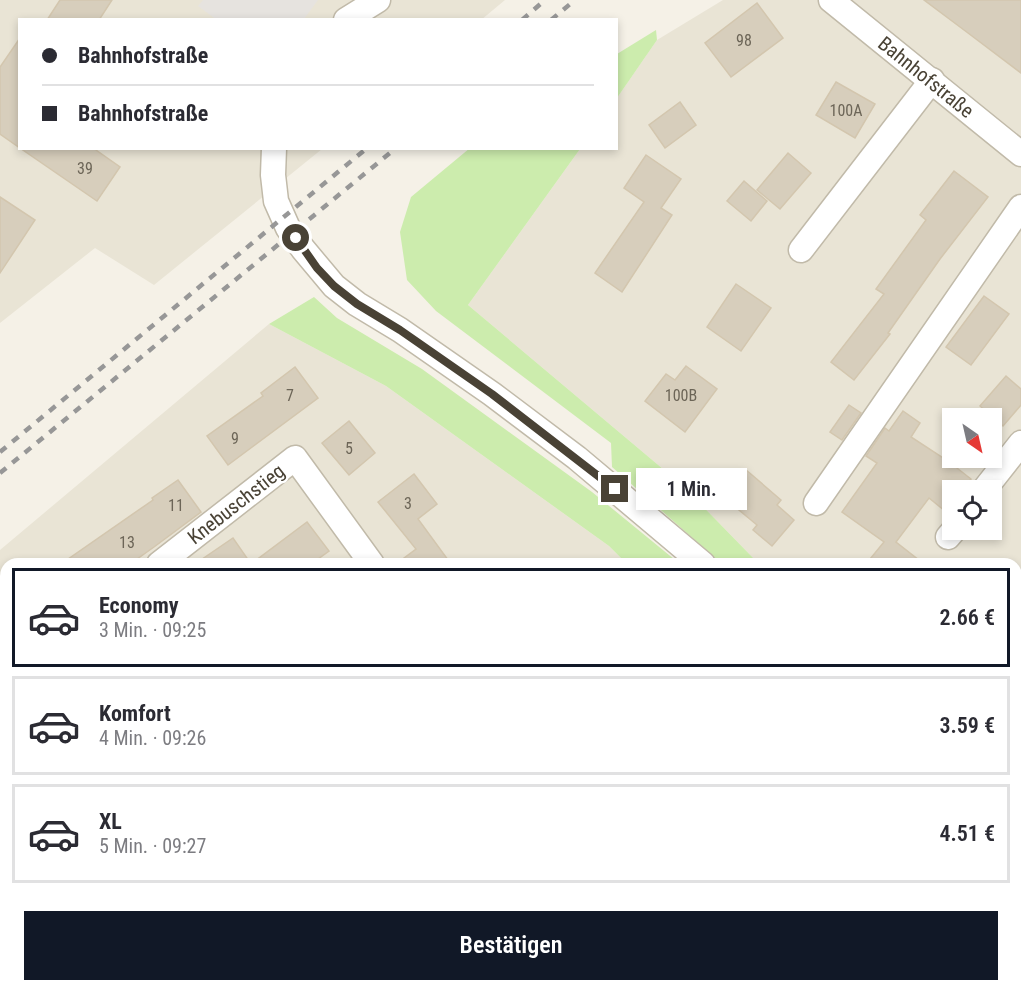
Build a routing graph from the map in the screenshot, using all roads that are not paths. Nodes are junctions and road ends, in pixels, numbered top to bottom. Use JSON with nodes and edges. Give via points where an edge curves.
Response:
{"nodes":[{"id":1,"x":378,"y":0,"type":"edge"},
{"id":2,"x":831,"y":0,"type":"edge"},
{"id":3,"x":349,"y":18,"type":"edge"},
{"id":4,"x":932,"y":80,"type":"junction"},
{"id":5,"x":274,"y":150,"type":"edge"},
{"id":6,"x":1021,"y":154,"type":"edge"},
{"id":7,"x":1021,"y":207,"type":"edge"},
{"id":8,"x":801,"y":250,"type":"dead end"},
{"id":9,"x":1021,"y":443,"type":"edge"},
{"id":10,"x":992,"y":480,"type":"edge"},
{"id":11,"x":816,"y":504,"type":"dead end"},
{"id":12,"x":167,"y":558,"type":"edge"},
{"id":13,"x":368,"y":558,"type":"edge"},
{"id":14,"x":696,"y":558,"type":"edge"}],
"edges":[{"from":1,"to":3,"type":"street"},
{"from":2,"to":4,"type":"street","name":"Bahnhofstraße"},
{"from":4,"to":6,"type":"street","name":"Bahnhofstraße"},
{"from":4,"to":8,"type":"street"},
{"from":5,"to":14,"type":"street","via":[[276,201],[288,228],[334,286],[492,394],[584,463]]},
{"from":7,"to":11,"type":"street"},
{"from":9,"to":10,"type":"street"},
{"from":12,"to":13,"type":"street","name":"Knebuschstieg","via":[[295,458]]}]}
